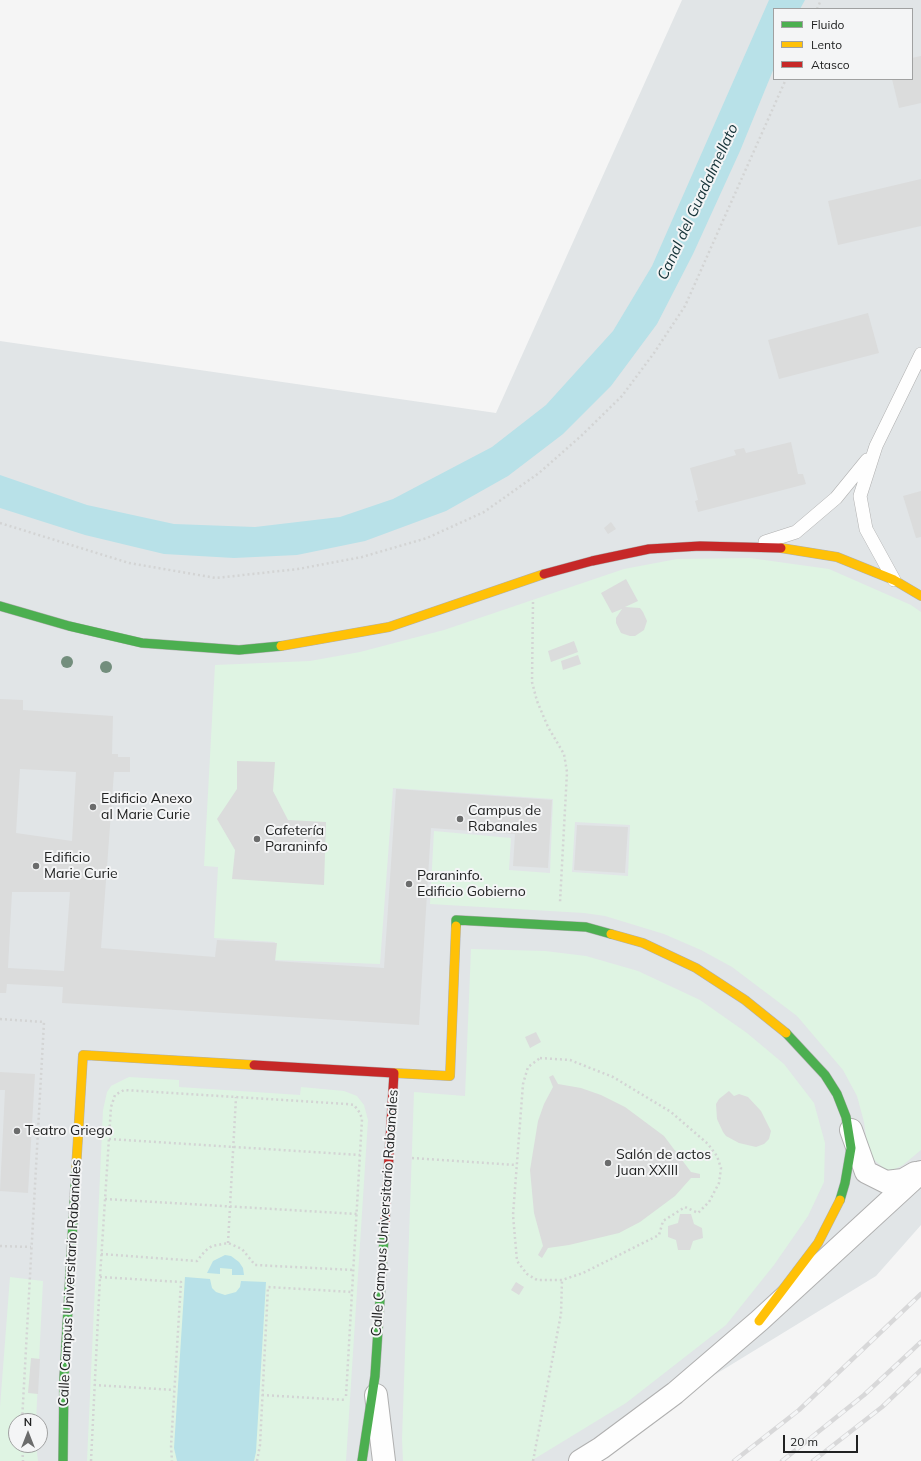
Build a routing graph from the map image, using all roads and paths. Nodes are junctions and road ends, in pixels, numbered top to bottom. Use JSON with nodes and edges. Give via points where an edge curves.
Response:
{"nodes":[{"id":1,"x":786,"y":80,"type":"edge"},
{"id":2,"x":921,"y":354,"type":"edge"},
{"id":3,"x":876,"y":446,"type":"junction"},
{"id":4,"x":0,"y":523,"type":"edge"},
{"id":5,"x":752,"y":547,"type":"junction"},
{"id":6,"x":534,"y":576,"type":"junction"},
{"id":7,"x":894,"y":580,"type":"junction"},
{"id":8,"x":921,"y":596,"type":"edge"},
{"id":9,"x":0,"y":606,"type":"edge"},
{"id":10,"x":559,"y":924,"type":"junction"},
{"id":11,"x":0,"y":1019,"type":"edge"},
{"id":12,"x":394,"y":1073,"type":"junction"},
{"id":13,"x":236,"y":1096,"type":"junction"},
{"id":14,"x":846,"y":1117,"type":"junction"},
{"id":15,"x":109,"y":1139,"type":"junction"},
{"id":16,"x":233,"y":1147,"type":"junction"},
{"id":17,"x":360,"y":1156,"type":"junction"},
{"id":18,"x":412,"y":1158,"type":"dead end"},
{"id":19,"x":516,"y":1165,"type":"junction"},
{"id":20,"x":921,"y":1170,"type":"edge"},
{"id":21,"x":105,"y":1200,"type":"junction"},
{"id":22,"x":230,"y":1206,"type":"junction"},
{"id":23,"x":356,"y":1214,"type":"junction"},
{"id":24,"x":228,"y":1244,"type":"junction"},
{"id":25,"x":0,"y":1246,"type":"edge"},
{"id":26,"x":31,"y":1247,"type":"junction"},
{"id":27,"x":101,"y":1254,"type":"junction"},
{"id":28,"x":353,"y":1270,"type":"junction"},
{"id":29,"x":100,"y":1277,"type":"junction"},
{"id":30,"x":562,"y":1280,"type":"junction"},
{"id":31,"x":352,"y":1292,"type":"junction"},
{"id":32,"x":759,"y":1321,"type":"junction"},
{"id":33,"x":375,"y":1376,"type":"junction"},
{"id":34,"x":94,"y":1385,"type":"junction"},
{"id":35,"x":174,"y":1390,"type":"junction"},
{"id":36,"x":262,"y":1395,"type":"junction"},
{"id":37,"x":346,"y":1400,"type":"junction"},
{"id":38,"x":345,"y":1408,"type":"dead end"},
{"id":39,"x":22,"y":1413,"type":"edge"},
{"id":40,"x":63,"y":1461,"type":"edge"},
{"id":41,"x":91,"y":1461,"type":"edge"},
{"id":42,"x":172,"y":1461,"type":"edge"},
{"id":43,"x":256,"y":1461,"type":"edge"},
{"id":44,"x":362,"y":1461,"type":"edge"},
{"id":45,"x":384,"y":1461,"type":"edge"},
{"id":46,"x":533,"y":1461,"type":"edge"},
{"id":47,"x":580,"y":1461,"type":"edge"}],
"edges":[{"from":1,"to":4,"type":"path","via":[[685,306],[654,353],[622,396],[581,436],[539,473],[484,512],[426,538],[362,557],[298,569],[216,578],[129,563]]},
{"from":2,"to":3,"type":"lane"},
{"from":3,"to":5,"type":"lane","via":[[859,472],[836,498],[796,532]]},
{"from":3,"to":7,"type":"lane","via":[[860,496],[866,529]]},
{"from":5,"to":6,"type":"street","via":[[700,546],[650,549]]},
{"from":5,"to":7,"type":"street","via":[[837,557]]},
{"from":6,"to":9,"type":"street","via":[[389,627],[296,645],[240,650],[180,648],[142,643]]},
{"from":6,"to":10,"type":"path","via":[[532,682],[548,727],[564,754],[567,772]]},
{"from":7,"to":8,"type":"street"},
{"from":10,"to":12,"type":"street","name":"Calle Campus Universitario Rabanales","via":[[456,920],[450,1076]]},
{"from":10,"to":14,"type":"street","name":"Calle Campus Universitario Rabanales","via":[[586,927],[643,943],[696,968],[745,1000],[790,1036],[825,1074],[837,1094]]},
{"from":11,"to":26,"type":"path","via":[[44,1022]]},
{"from":12,"to":33,"type":"street","name":"Calle Campus Universitario Rabanales"},
{"from":12,"to":40,"type":"street","name":"Calle Campus Universitario Rabanales","via":[[83,1055],[64,1378]]},
{"from":13,"to":15,"type":"path","via":[[124,1090],[112,1100]]},
{"from":13,"to":16,"type":"path"},
{"from":13,"to":17,"type":"path","via":[[354,1105],[362,1119]]},
{"from":14,"to":20,"type":"street","name":"Calle Campus Universitario Rabanales","via":[[866,1172],[886,1182],[903,1180]]},
{"from":14,"to":32,"type":"street","name":"Calle Campus Universitario Rabanales","via":[[851,1148],[838,1205],[818,1244]]},
{"from":15,"to":16,"type":"path"},
{"from":15,"to":21,"type":"path"},
{"from":16,"to":17,"type":"path"},
{"from":16,"to":22,"type":"path"},
{"from":17,"to":23,"type":"path"},
{"from":18,"to":19,"type":"path"},
{"from":19,"to":30,"type":"path","via":[[513,1215],[517,1261],[527,1274],[537,1280]]},
{"from":19,"to":30,"type":"path","via":[[522,1084],[528,1068],[540,1058],[570,1060],[613,1077],[672,1112],[708,1144],[722,1168],[709,1202],[698,1213],[685,1206],[663,1222],[659,1235],[583,1273]]},
{"from":20,"to":32,"type":"street","name":"Calle Campus Universitario Rabanales"},
{"from":21,"to":22,"type":"path"},
{"from":21,"to":27,"type":"path"},
{"from":22,"to":23,"type":"path"},
{"from":22,"to":24,"type":"path"},
{"from":23,"to":28,"type":"path"},
{"from":24,"to":27,"type":"path","via":[[212,1246],[205,1250],[197,1261]]},
{"from":24,"to":28,"type":"path","via":[[242,1249],[255,1265]]},
{"from":25,"to":26,"type":"path"},
{"from":26,"to":39,"type":"path"},
{"from":27,"to":29,"type":"path"},
{"from":28,"to":31,"type":"path"},
{"from":29,"to":34,"type":"path"},
{"from":29,"to":35,"type":"path","via":[[181,1282]]},
{"from":30,"to":46,"type":"path","via":[[561,1314]]},
{"from":31,"to":36,"type":"path","via":[[268,1287]]},
{"from":31,"to":37,"type":"path"},
{"from":32,"to":47,"type":"street","name":"Calle Campus Universitario Rabanales","via":[[675,1393],[602,1448]]},
{"from":33,"to":44,"type":"street","name":"Calle Campus Universitario Rabanales"},
{"from":33,"to":45,"type":"street","name":"Calle Campus Universitario Rabanales"},
{"from":34,"to":35,"type":"path"},
{"from":34,"to":41,"type":"path"},
{"from":35,"to":42,"type":"path"},
{"from":36,"to":37,"type":"path"},
{"from":36,"to":43,"type":"path","via":[[260,1445]]},
{"from":37,"to":38,"type":"path"}]}
